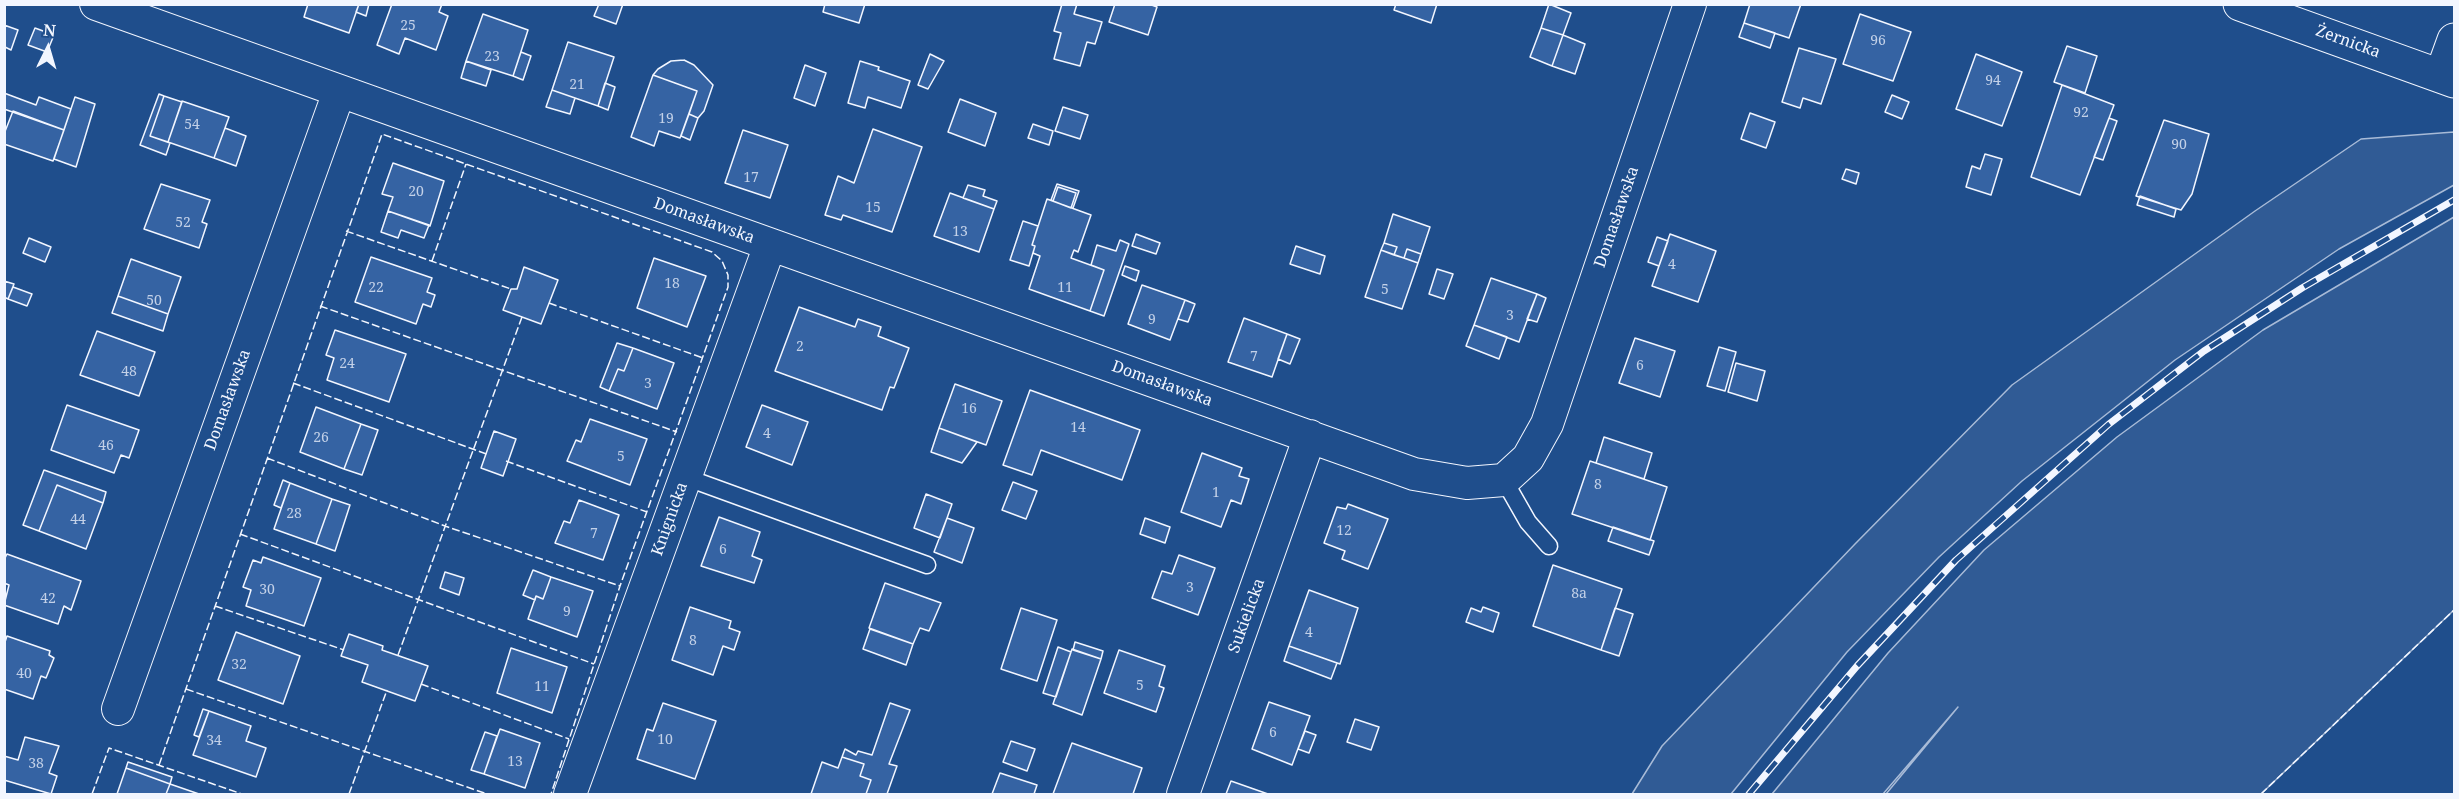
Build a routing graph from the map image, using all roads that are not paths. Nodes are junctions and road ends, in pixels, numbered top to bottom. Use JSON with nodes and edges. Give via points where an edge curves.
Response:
{"nodes":[{"id":1,"x":96,"y":4,"type":"edge"},
{"id":2,"x":1690,"y":4,"type":"edge"},
{"id":3,"x":2240,"y":4,"type":"edge"},
{"id":4,"x":2454,"y":40,"type":"edge"},
{"id":5,"x":2448,"y":79,"type":"edge"},
{"id":6,"x":339,"y":92,"type":"junction"},
{"id":7,"x":770,"y":244,"type":"junction"},
{"id":8,"x":1310,"y":436,"type":"junction"},
{"id":9,"x":685,"y":477,"type":"junction"},
{"id":10,"x":1504,"y":480,"type":"junction"},
{"id":11,"x":1549,"y":546,"type":"dead end"},
{"id":12,"x":927,"y":565,"type":"dead end"},
{"id":13,"x":118,"y":709,"type":"dead end"},
{"id":14,"x":576,"y":793,"type":"edge"},
{"id":15,"x":1183,"y":795,"type":"edge"}],
"edges":[{"from":1,"to":6,"type":"street","name":"Domasławska"},
{"from":2,"to":10,"type":"street","name":"Domasławska","via":[[1546,424],[1528,458]]},
{"from":3,"to":5,"type":"street","name":"Żernicka"},
{"from":4,"to":5,"type":"street"},
{"from":6,"to":7,"type":"street","name":"Domasławska"},
{"from":6,"to":13,"type":"street","name":"Domasławska"},
{"from":7,"to":8,"type":"street","name":"Domasławska"},
{"from":7,"to":9,"type":"street","name":"Knignicka"},
{"from":8,"to":10,"type":"street","name":"Domasławska","via":[[1414,474],[1467,483]]},
{"from":8,"to":15,"type":"street","name":"Sukielicka"},
{"from":9,"to":12,"type":"lane"},
{"from":9,"to":14,"type":"street","name":"Knignicka"},
{"from":10,"to":11,"type":"lane","via":[[1528,522]]}]}
